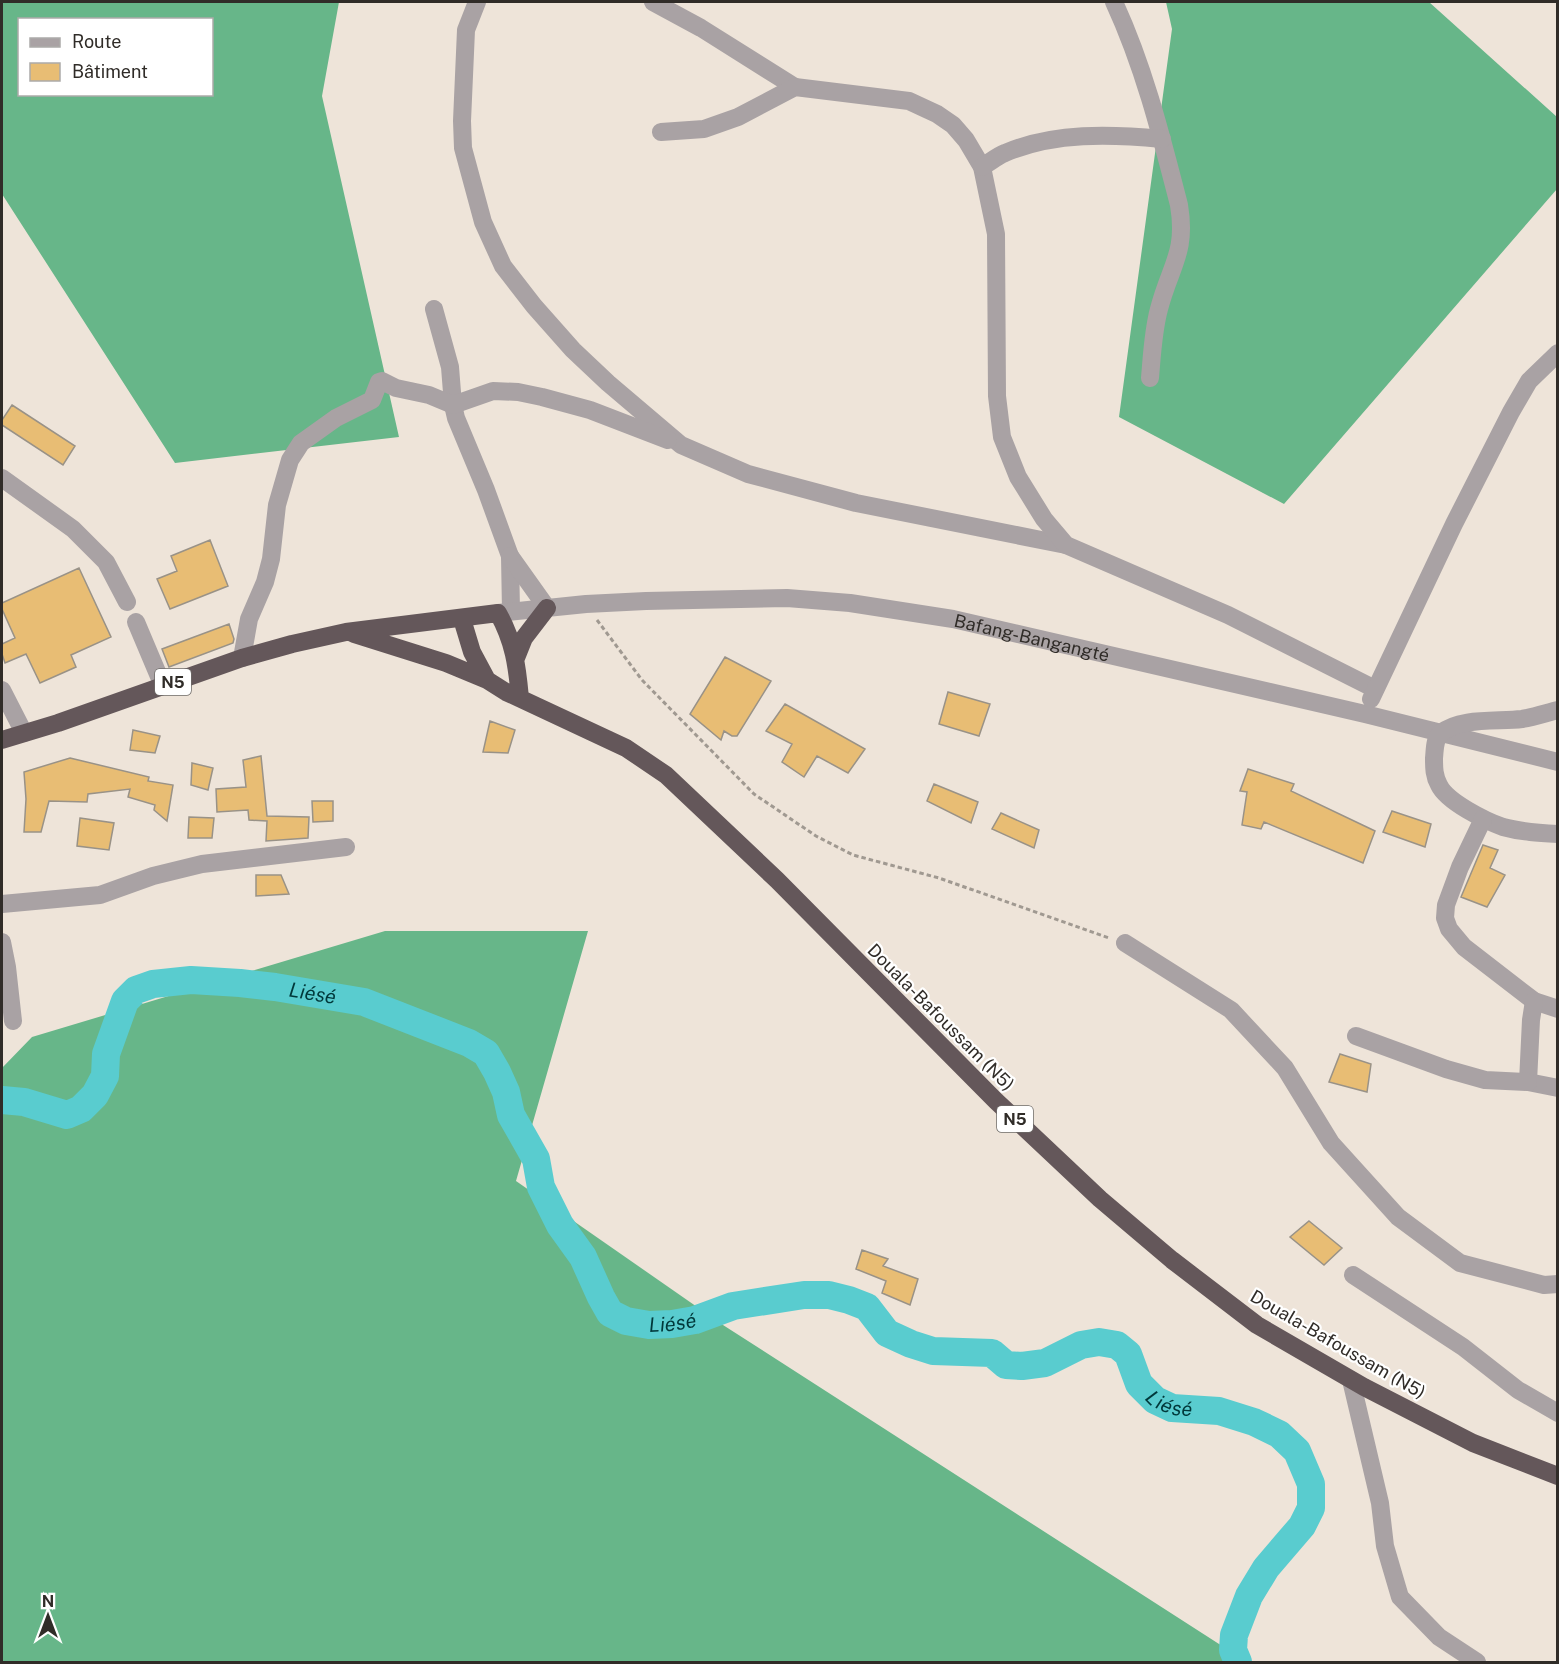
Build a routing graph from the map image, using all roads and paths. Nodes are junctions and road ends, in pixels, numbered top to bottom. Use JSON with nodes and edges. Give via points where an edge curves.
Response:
{"nodes":[{"id":1,"x":477,"y":2,"type":"edge"},
{"id":2,"x":653,"y":2,"type":"edge"},
{"id":3,"x":1114,"y":2,"type":"edge"},
{"id":4,"x":795,"y":87,"type":"junction"},
{"id":5,"x":662,"y":132,"type":"dead end"},
{"id":6,"x":1162,"y":139,"type":"junction"},
{"id":7,"x":982,"y":168,"type":"junction"},
{"id":8,"x":434,"y":309,"type":"dead end"},
{"id":9,"x":1557,"y":353,"type":"edge"},
{"id":10,"x":1150,"y":378,"type":"dead end"},
{"id":11,"x":453,"y":405,"type":"junction"},
{"id":12,"x":681,"y":445,"type":"junction"},
{"id":13,"x":2,"y":478,"type":"edge"},
{"id":14,"x":1066,"y":545,"type":"junction"},
{"id":15,"x":510,"y":556,"type":"junction"},
{"id":16,"x":127,"y":602,"type":"dead end"},
{"id":17,"x":586,"y":604,"type":"junction"},
{"id":18,"x":547,"y":608,"type":"junction"},
{"id":19,"x":504,"y":612,"type":"junction"},
{"id":20,"x":462,"y":619,"type":"junction"},
{"id":21,"x":136,"y":622,"type":"dead end"},
{"id":22,"x":346,"y":632,"type":"junction"},
{"id":23,"x":242,"y":658,"type":"junction"},
{"id":24,"x":516,"y":658,"type":"junction"},
{"id":25,"x":487,"y":680,"type":"junction"},
{"id":26,"x":163,"y":686,"type":"junction"},
{"id":27,"x":1375,"y":689,"type":"junction"},
{"id":28,"x":2,"y":690,"type":"edge"},
{"id":29,"x":520,"y":698,"type":"junction"},
{"id":30,"x":1557,"y":710,"type":"edge"},
{"id":31,"x":1365,"y":714,"type":"junction"},
{"id":32,"x":24,"y":732,"type":"junction"},
{"id":33,"x":1440,"y":733,"type":"junction"},
{"id":34,"x":2,"y":740,"type":"edge"},
{"id":35,"x":1557,"y":762,"type":"edge"},
{"id":36,"x":1483,"y":819,"type":"junction"},
{"id":37,"x":1557,"y":834,"type":"edge"},
{"id":38,"x":346,"y":847,"type":"dead end"},
{"id":39,"x":2,"y":904,"type":"edge"},
{"id":40,"x":2,"y":942,"type":"edge"},
{"id":41,"x":1125,"y":943,"type":"joint"},
{"id":42,"x":1534,"y":1001,"type":"junction"},
{"id":43,"x":1557,"y":1009,"type":"edge"},
{"id":44,"x":13,"y":1021,"type":"dead end"},
{"id":45,"x":1356,"y":1036,"type":"dead end"},
{"id":46,"x":1528,"y":1082,"type":"junction"},
{"id":47,"x":1557,"y":1088,"type":"edge"},
{"id":48,"x":1353,"y":1275,"type":"dead end"},
{"id":49,"x":1557,"y":1284,"type":"edge"},
{"id":50,"x":1351,"y":1380,"type":"junction"},
{"id":51,"x":1557,"y":1413,"type":"edge"},
{"id":52,"x":1557,"y":1476,"type":"edge"},
{"id":53,"x":1477,"y":1662,"type":"edge"}],
"edges":[{"from":1,"to":12,"type":"street","via":[[466,30],[463,148],[483,222],[503,266],[573,350]]},
{"from":2,"to":4,"type":"street"},
{"from":3,"to":6,"type":"street","via":[[1134,46]]},
{"from":4,"to":5,"type":"street","via":[[738,117],[704,129]]},
{"from":4,"to":7,"type":"street","via":[[909,101],[953,125]]},
{"from":6,"to":7,"type":"street","via":[[1122,135],[1037,142],[1004,153]]},
{"from":6,"to":10,"type":"street","via":[[1182,223],[1177,262],[1159,307]]},
{"from":7,"to":14,"type":"street","via":[[996,234],[997,396],[1002,437],[1028,495]]},
{"from":8,"to":11,"type":"street","via":[[450,367]]},
{"from":9,"to":27,"type":"street","via":[[1529,381],[1511,412]]},
{"from":11,"to":12,"type":"street","via":[[493,391],[542,396]]},
{"from":11,"to":15,"type":"street"},
{"from":11,"to":23,"type":"street","via":[[381,381],[367,403],[336,418],[301,443],[284,479],[271,560],[249,619]]},
{"from":12,"to":14,"type":"street","via":[[782,485]]},
{"from":13,"to":16,"type":"street","via":[[73,529],[106,562]]},
{"from":14,"to":27,"type":"street","via":[[1228,615]]},
{"from":15,"to":18,"type":"street"},
{"from":15,"to":19,"type":"street"},
{"from":17,"to":18,"type":"street","name":"Bafang-Bangangté"},
{"from":17,"to":31,"type":"street","name":"Bafang-Bangangté","via":[[788,598],[906,610]]},
{"from":17,"to":41,"type":"path","via":[[642,680],[754,794],[816,836],[854,855],[939,878]]},
{"from":18,"to":19,"type":"street","name":"Bafang-Bangangté"},
{"from":18,"to":24,"type":"highway","via":[[524,638]]},
{"from":19,"to":20,"type":"highway","number":"N5"},
{"from":19,"to":24,"type":"highway"},
{"from":20,"to":22,"type":"highway","number":"N5"},
{"from":20,"to":25,"type":"highway","via":[[472,652]]},
{"from":21,"to":26,"type":"street"},
{"from":22,"to":23,"type":"highway","number":"N5"},
{"from":22,"to":25,"type":"highway","name":"Douala-Bafoussam (N5)"},
{"from":23,"to":26,"type":"highway","number":"N5"},
{"from":24,"to":29,"type":"highway"},
{"from":25,"to":29,"type":"highway","name":"Douala-Bafoussam (N5)","number":"N5"},
{"from":26,"to":32,"type":"highway","number":"N5"},
{"from":27,"to":31,"type":"street"},
{"from":28,"to":32,"type":"street"},
{"from":29,"to":50,"type":"highway","name":"Douala-Bafoussam (N5)","number":"N5","via":[[626,748],[666,775],[1100,1199],[1257,1325]]},
{"from":30,"to":33,"type":"street","via":[[1521,719],[1456,726]]},
{"from":31,"to":33,"type":"street","name":"Bafang-Bangangté"},
{"from":32,"to":34,"type":"highway","number":"N5"},
{"from":33,"to":35,"type":"street","name":"Bafang-Bangangté"},
{"from":33,"to":36,"type":"street","via":[[1435,744],[1434,770],[1439,787]]},
{"from":36,"to":37,"type":"street","via":[[1524,832]]},
{"from":36,"to":42,"type":"street","via":[[1460,867],[1445,918],[1464,947]]},
{"from":38,"to":39,"type":"street","via":[[202,864],[100,895]]},
{"from":40,"to":44,"type":"street"},
{"from":41,"to":49,"type":"street","via":[[1231,1010],[1285,1068],[1331,1143],[1398,1217],[1460,1263],[1544,1285]]},
{"from":42,"to":43,"type":"street"},
{"from":42,"to":46,"type":"street"},
{"from":45,"to":46,"type":"street","via":[[1485,1080]]},
{"from":46,"to":47,"type":"street"},
{"from":48,"to":51,"type":"street"},
{"from":50,"to":52,"type":"highway","name":"Douala-Bafoussam (N5)","number":"N5","via":[[1473,1443]]},
{"from":50,"to":53,"type":"street","via":[[1380,1503],[1385,1546],[1400,1597],[1438,1637]]}]}
